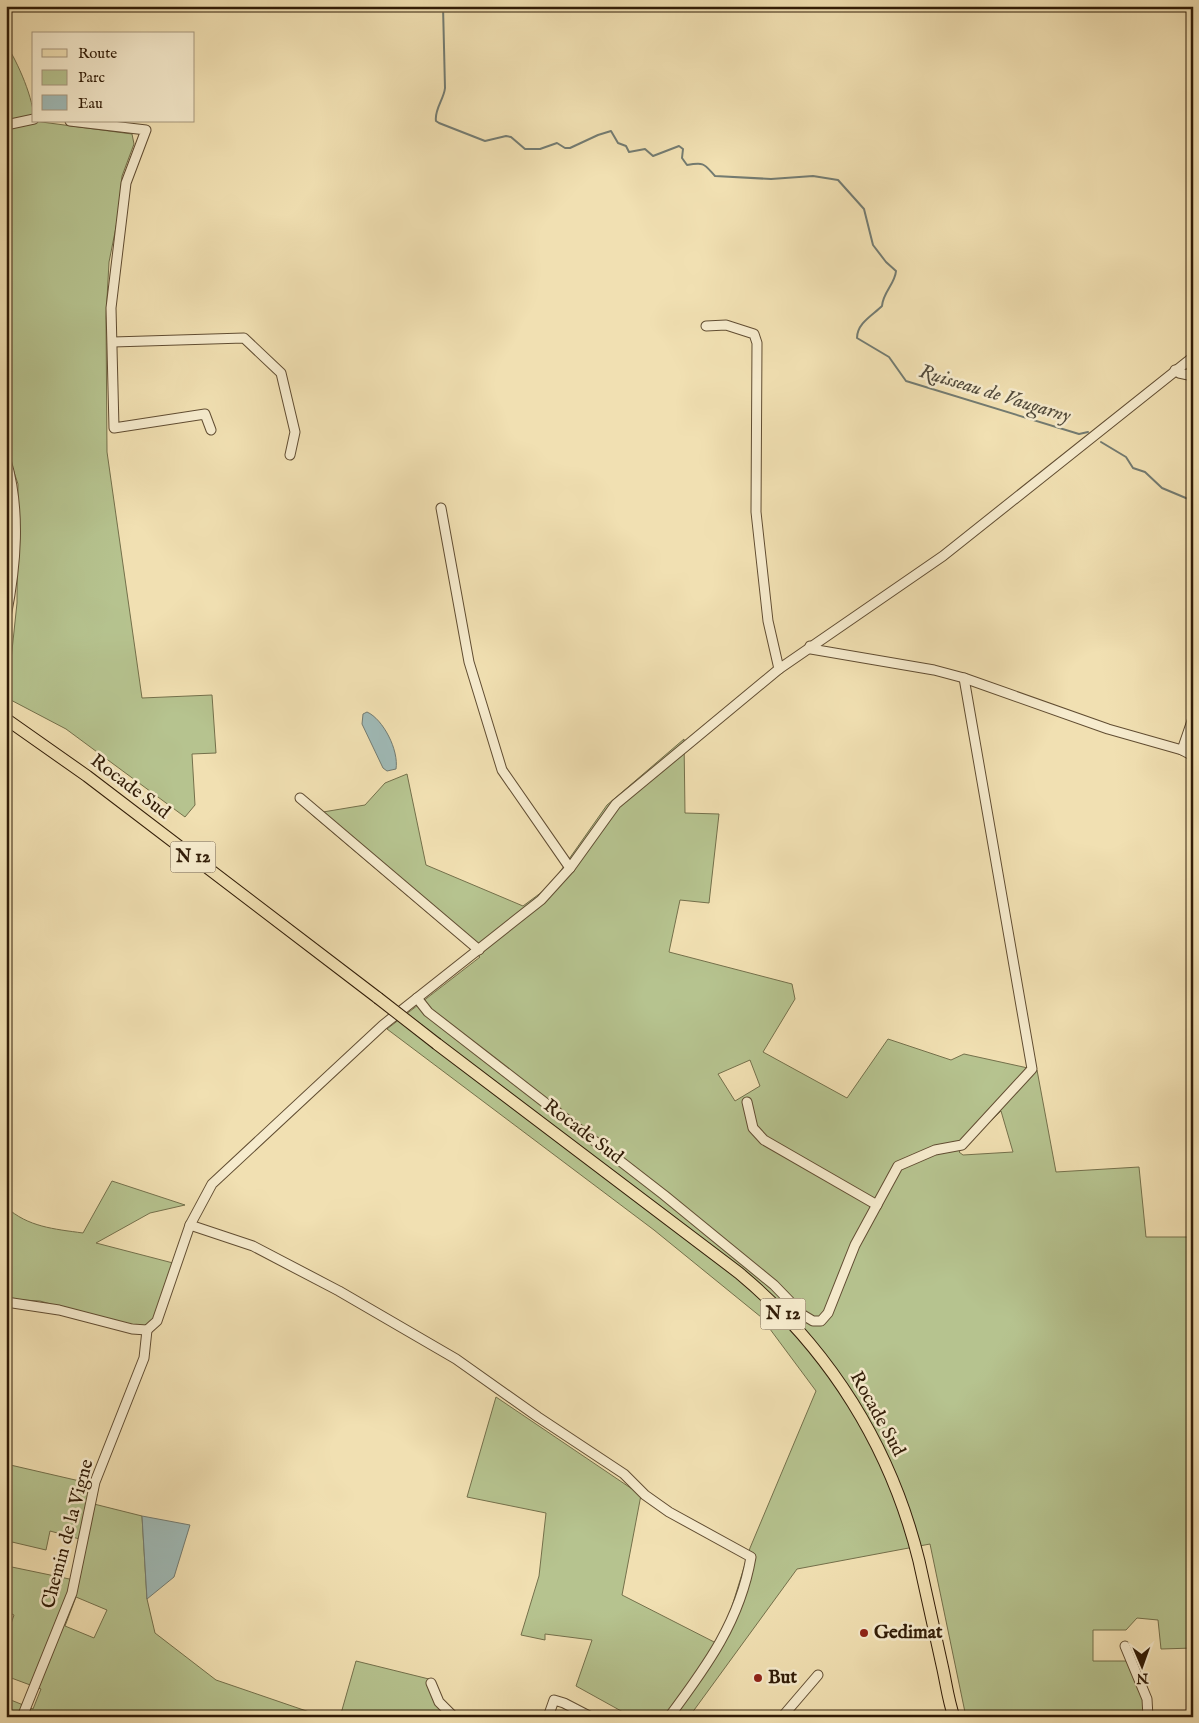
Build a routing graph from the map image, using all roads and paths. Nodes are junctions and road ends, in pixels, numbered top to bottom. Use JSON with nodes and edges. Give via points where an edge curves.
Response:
{"nodes":[{"id":1,"x":32,"y":119,"type":"edge"},
{"id":2,"x":78,"y":122,"type":"edge"},
{"id":3,"x":6,"y":125,"type":"edge"},
{"id":4,"x":706,"y":326,"type":"dead end"},
{"id":5,"x":113,"y":342,"type":"junction"},
{"id":6,"x":1193,"y":357,"type":"edge"},
{"id":7,"x":1175,"y":370,"type":"junction"},
{"id":8,"x":1193,"y":376,"type":"edge"},
{"id":9,"x":211,"y":430,"type":"dead end"},
{"id":10,"x":290,"y":455,"type":"dead end"},
{"id":11,"x":6,"y":460,"type":"edge"},
{"id":12,"x":441,"y":508,"type":"dead end"},
{"id":13,"x":6,"y":617,"type":"edge"},
{"id":14,"x":810,"y":646,"type":"junction"},
{"id":15,"x":779,"y":668,"type":"junction"},
{"id":16,"x":964,"y":678,"type":"junction"},
{"id":17,"x":6,"y":718,"type":"edge"},
{"id":18,"x":1193,"y":718,"type":"edge"},
{"id":19,"x":1182,"y":750,"type":"junction"},
{"id":20,"x":1193,"y":756,"type":"edge"},
{"id":21,"x":300,"y":798,"type":"dead end"},
{"id":22,"x":570,"y":868,"type":"junction"},
{"id":23,"x":479,"y":950,"type":"junction"},
{"id":24,"x":418,"y":998,"type":"junction"},
{"id":25,"x":747,"y":1102,"type":"dead end"},
{"id":26,"x":877,"y":1205,"type":"junction"},
{"id":27,"x":190,"y":1225,"type":"junction"},
{"id":28,"x":6,"y":1302,"type":"edge"},
{"id":29,"x":147,"y":1330,"type":"junction"},
{"id":30,"x":1125,"y":1646,"type":"dead end"},
{"id":31,"x":818,"y":1675,"type":"dead end"},
{"id":32,"x":431,"y":1683,"type":"dead end"},
{"id":33,"x":953,"y":1715,"type":"edge"},
{"id":34,"x":22,"y":1717,"type":"edge"},
{"id":35,"x":454,"y":1717,"type":"edge"},
{"id":36,"x":548,"y":1717,"type":"edge"},
{"id":37,"x":591,"y":1717,"type":"edge"},
{"id":38,"x":669,"y":1717,"type":"edge"},
{"id":39,"x":782,"y":1717,"type":"edge"},
{"id":40,"x":1148,"y":1717,"type":"edge"}],
"edges":[{"from":1,"to":3,"type":"street"},
{"from":2,"to":5,"type":"street","via":[[146,130],[126,184],[111,308]]},
{"from":4,"to":15,"type":"street","via":[[726,325],[754,334],[757,343],[756,512],[768,621]]},
{"from":5,"to":9,"type":"street","via":[[114,428],[205,414]]},
{"from":5,"to":10,"type":"street","via":[[244,338],[281,373],[295,432]]},
{"from":6,"to":7,"type":"street"},
{"from":7,"to":8,"type":"street"},
{"from":7,"to":14,"type":"street","via":[[943,556]]},
{"from":11,"to":13,"type":"street","via":[[16,516],[12,582]]},
{"from":12,"to":22,"type":"street","via":[[469,662],[502,770]]},
{"from":14,"to":15,"type":"street"},
{"from":14,"to":16,"type":"street","via":[[811,649],[834,654]]},
{"from":15,"to":22,"type":"street","via":[[616,804]]},
{"from":16,"to":19,"type":"street","via":[[1108,729]]},
{"from":16,"to":26,"type":"street","via":[[1032,1069],[962,1145],[935,1150],[898,1166]]},
{"from":17,"to":33,"type":"main road","name":"Rocade Sud","number":"N 12","bridge":true,"via":[[87,776],[739,1274],[778,1309],[824,1358],[877,1443],[899,1496],[918,1559]]},
{"from":18,"to":19,"type":"street"},
{"from":19,"to":20,"type":"street"},
{"from":21,"to":23,"type":"street"},
{"from":22,"to":23,"type":"street","via":[[542,900]]},
{"from":23,"to":24,"type":"street"},
{"from":24,"to":26,"type":"street","via":[[428,1012],[664,1196],[774,1285],[813,1321],[821,1321],[828,1313],[855,1245]]},
{"from":24,"to":27,"type":"street","via":[[348,1056],[212,1184]]},
{"from":25,"to":26,"type":"street","via":[[753,1128],[764,1140]]},
{"from":27,"to":29,"type":"street","via":[[157,1321]]},
{"from":27,"to":38,"type":"street","via":[[253,1246],[339,1291],[456,1359],[624,1474],[669,1512],[751,1557],[724,1640]]},
{"from":28,"to":29,"type":"street","via":[[59,1310],[132,1330]]},
{"from":29,"to":34,"type":"street","name":"Chemin de la Vigne","via":[[144,1358],[95,1482],[72,1593]]},
{"from":30,"to":40,"type":"street","via":[[1147,1699]]},
{"from":31,"to":39,"type":"street"},
{"from":32,"to":35,"type":"street","via":[[439,1702]]},
{"from":36,"to":37,"type":"street","via":[[554,1700]]}]}
